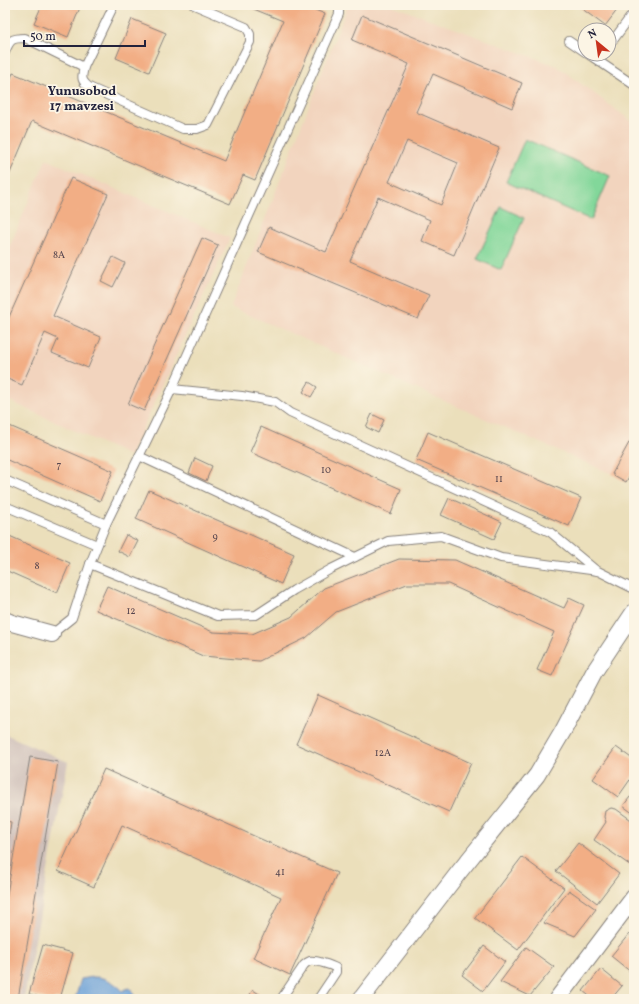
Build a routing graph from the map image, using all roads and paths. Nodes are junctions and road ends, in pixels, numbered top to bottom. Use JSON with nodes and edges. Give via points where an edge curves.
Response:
{"nodes":[{"id":1,"x":114,"y":5,"type":"edge"},
{"id":2,"x":194,"y":5,"type":"edge"},
{"id":3,"x":339,"y":5,"type":"edge"},
{"id":4,"x":634,"y":12,"type":"edge"},
{"id":5,"x":617,"y":35,"type":"edge"},
{"id":6,"x":569,"y":41,"type":"dead end"},
{"id":7,"x":577,"y":46,"type":"edge"},
{"id":8,"x":5,"y":52,"type":"edge"},
{"id":9,"x":600,"y":62,"type":"edge"},
{"id":10,"x":84,"y":67,"type":"junction"},
{"id":11,"x":634,"y":85,"type":"edge"},
{"id":12,"x":172,"y":389,"type":"junction"},
{"id":13,"x":139,"y":456,"type":"junction"},
{"id":14,"x":5,"y":480,"type":"edge"},
{"id":15,"x":5,"y":506,"type":"edge"},
{"id":16,"x":106,"y":524,"type":"junction"},
{"id":17,"x":97,"y":545,"type":"junction"},
{"id":18,"x":355,"y":557,"type":"junction"},
{"id":19,"x":90,"y":564,"type":"junction"},
{"id":20,"x":598,"y":571,"type":"junction"},
{"id":21,"x":634,"y":589,"type":"edge"},
{"id":22,"x":634,"y":612,"type":"edge"},
{"id":23,"x":5,"y":620,"type":"edge"},
{"id":24,"x":52,"y":634,"type":"joint"},
{"id":25,"x":634,"y":897,"type":"edge"},
{"id":26,"x":281,"y":999,"type":"edge"},
{"id":27,"x":318,"y":999,"type":"edge"},
{"id":28,"x":361,"y":999,"type":"edge"},
{"id":29,"x":558,"y":999,"type":"edge"}],
"edges":[{"from":1,"to":10,"type":"lane"},
{"from":2,"to":10,"type":"lane","via":[[246,27],[250,34],[250,42],[208,125],[197,129],[183,129],[89,87],[83,82]]},
{"from":3,"to":12,"type":"lane","via":[[339,14]]},
{"from":4,"to":5,"type":"lane"},
{"from":6,"to":7,"type":"lane"},
{"from":8,"to":10,"type":"lane","via":[[9,42],[25,38]]},
{"from":9,"to":11,"type":"lane"},
{"from":12,"to":13,"type":"lane"},
{"from":12,"to":20,"type":"lane","via":[[275,402],[290,413],[550,532]]},
{"from":13,"to":16,"type":"lane"},
{"from":13,"to":18,"type":"lane"},
{"from":14,"to":16,"type":"lane"},
{"from":15,"to":17,"type":"lane"},
{"from":16,"to":17,"type":"lane"},
{"from":17,"to":19,"type":"lane"},
{"from":18,"to":19,"type":"lane","via":[[294,590],[256,615],[225,616],[218,616]]},
{"from":18,"to":20,"type":"lane","via":[[388,541],[442,536],[501,558]]},
{"from":19,"to":24,"type":"lane","via":[[72,618]]},
{"from":20,"to":21,"type":"lane"},
{"from":22,"to":28,"type":"street","via":[[594,672],[537,775]]},
{"from":23,"to":24,"type":"street"},
{"from":25,"to":29,"type":"street"},
{"from":26,"to":27,"type":"lane","via":[[304,965],[311,960],[336,968],[336,972]]}]}
